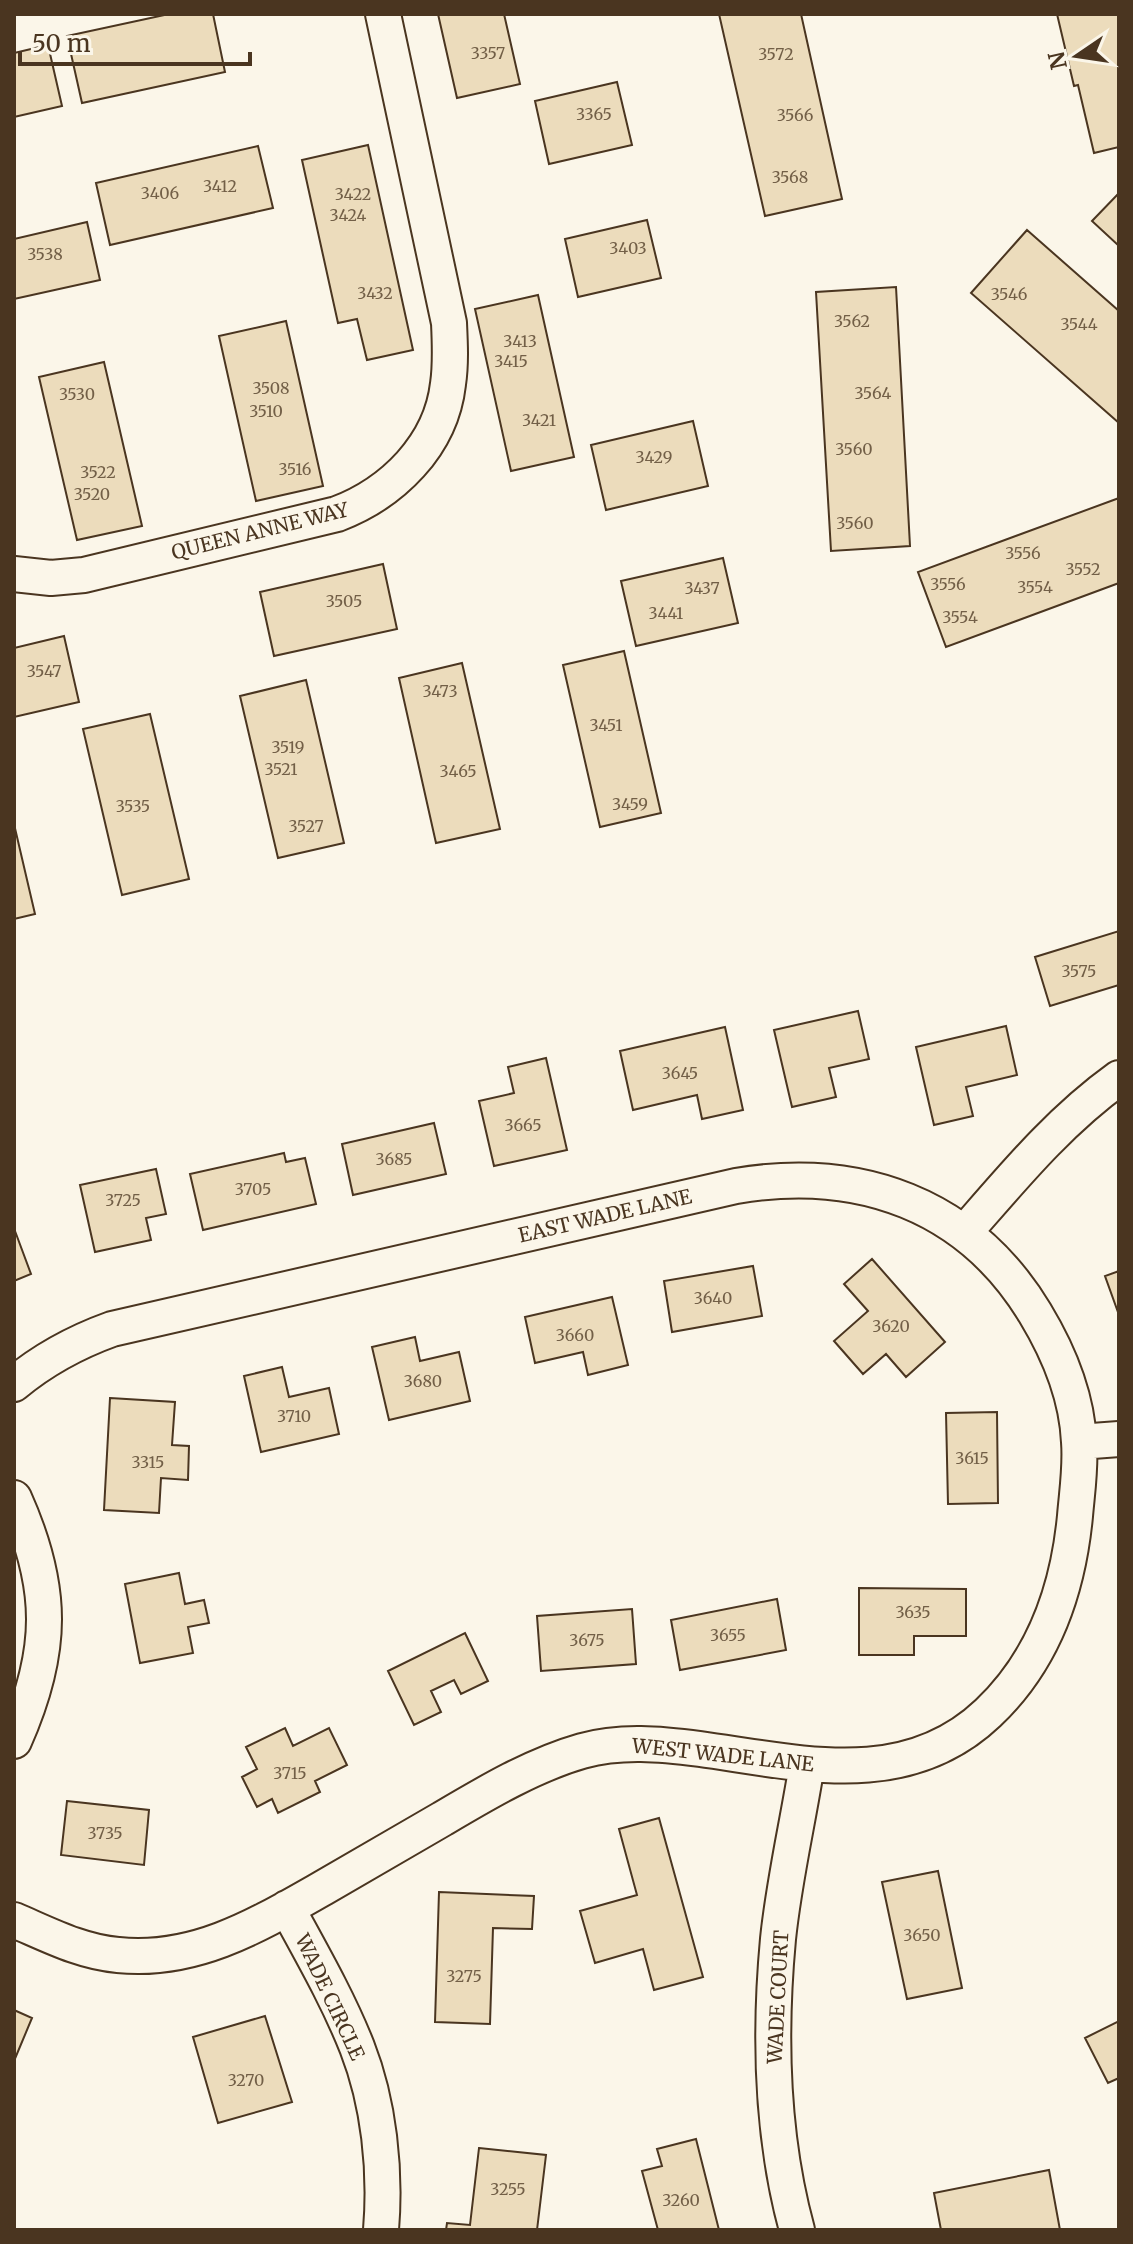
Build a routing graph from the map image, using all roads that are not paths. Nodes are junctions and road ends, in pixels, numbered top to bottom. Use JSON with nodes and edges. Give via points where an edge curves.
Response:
{"nodes":[{"id":1,"x":383,"y":14,"type":"edge"},
{"id":2,"x":14,"y":574,"type":"edge"},
{"id":3,"x":1119,"y":1078,"type":"edge"},
{"id":4,"x":965,"y":1232,"type":"junction"},
{"id":5,"x":14,"y":1384,"type":"edge"},
{"id":6,"x":1119,"y":1439,"type":"edge"},
{"id":7,"x":1079,"y":1442,"type":"junction"},
{"id":8,"x":14,"y":1498,"type":"edge"},
{"id":9,"x":14,"y":1741,"type":"edge"},
{"id":10,"x":807,"y":1764,"type":"junction"},
{"id":11,"x":287,"y":1908,"type":"junction"},
{"id":12,"x":14,"y":1920,"type":"edge"},
{"id":13,"x":381,"y":2230,"type":"edge"},
{"id":14,"x":797,"y":2230,"type":"edge"}],
"edges":[{"from":1,"to":2,"type":"street","name":"QUEEN ANNE WAY","via":[[449,323],[448,388],[424,447],[383,490],[337,514],[84,575]]},
{"from":3,"to":4,"type":"street","via":[[1065,1121]]},
{"from":4,"to":5,"type":"street","name":"EAST WADE LANE","via":[[928,1210],[869,1187],[768,1180],[112,1329],[55,1354]]},
{"from":4,"to":7,"type":"street","name":"EAST WADE LANE","via":[[1000,1263],[1047,1333],[1074,1407]]},
{"from":6,"to":7,"type":"street"},
{"from":7,"to":10,"type":"street","name":"WEST WADE LANE","via":[[1073,1539],[1063,1589],[1022,1674],[965,1733],[910,1759],[848,1767]]},
{"from":8,"to":9,"type":"street","via":[[32,1536],[44,1609],[38,1677]]},
{"from":10,"to":11,"type":"street","name":"WEST WADE LANE","via":[[662,1744],[584,1750],[489,1791]]},
{"from":10,"to":14,"type":"street","name":"WADE COURT","via":[[779,1936],[774,2024],[777,2131]]},
{"from":11,"to":12,"type":"street","name":"WEST WADE LANE","via":[[231,1938],[159,1956],[86,1950]]},
{"from":11,"to":13,"type":"street","name":"WADE CIRCLE","via":[[362,2063],[379,2137]]}]}
